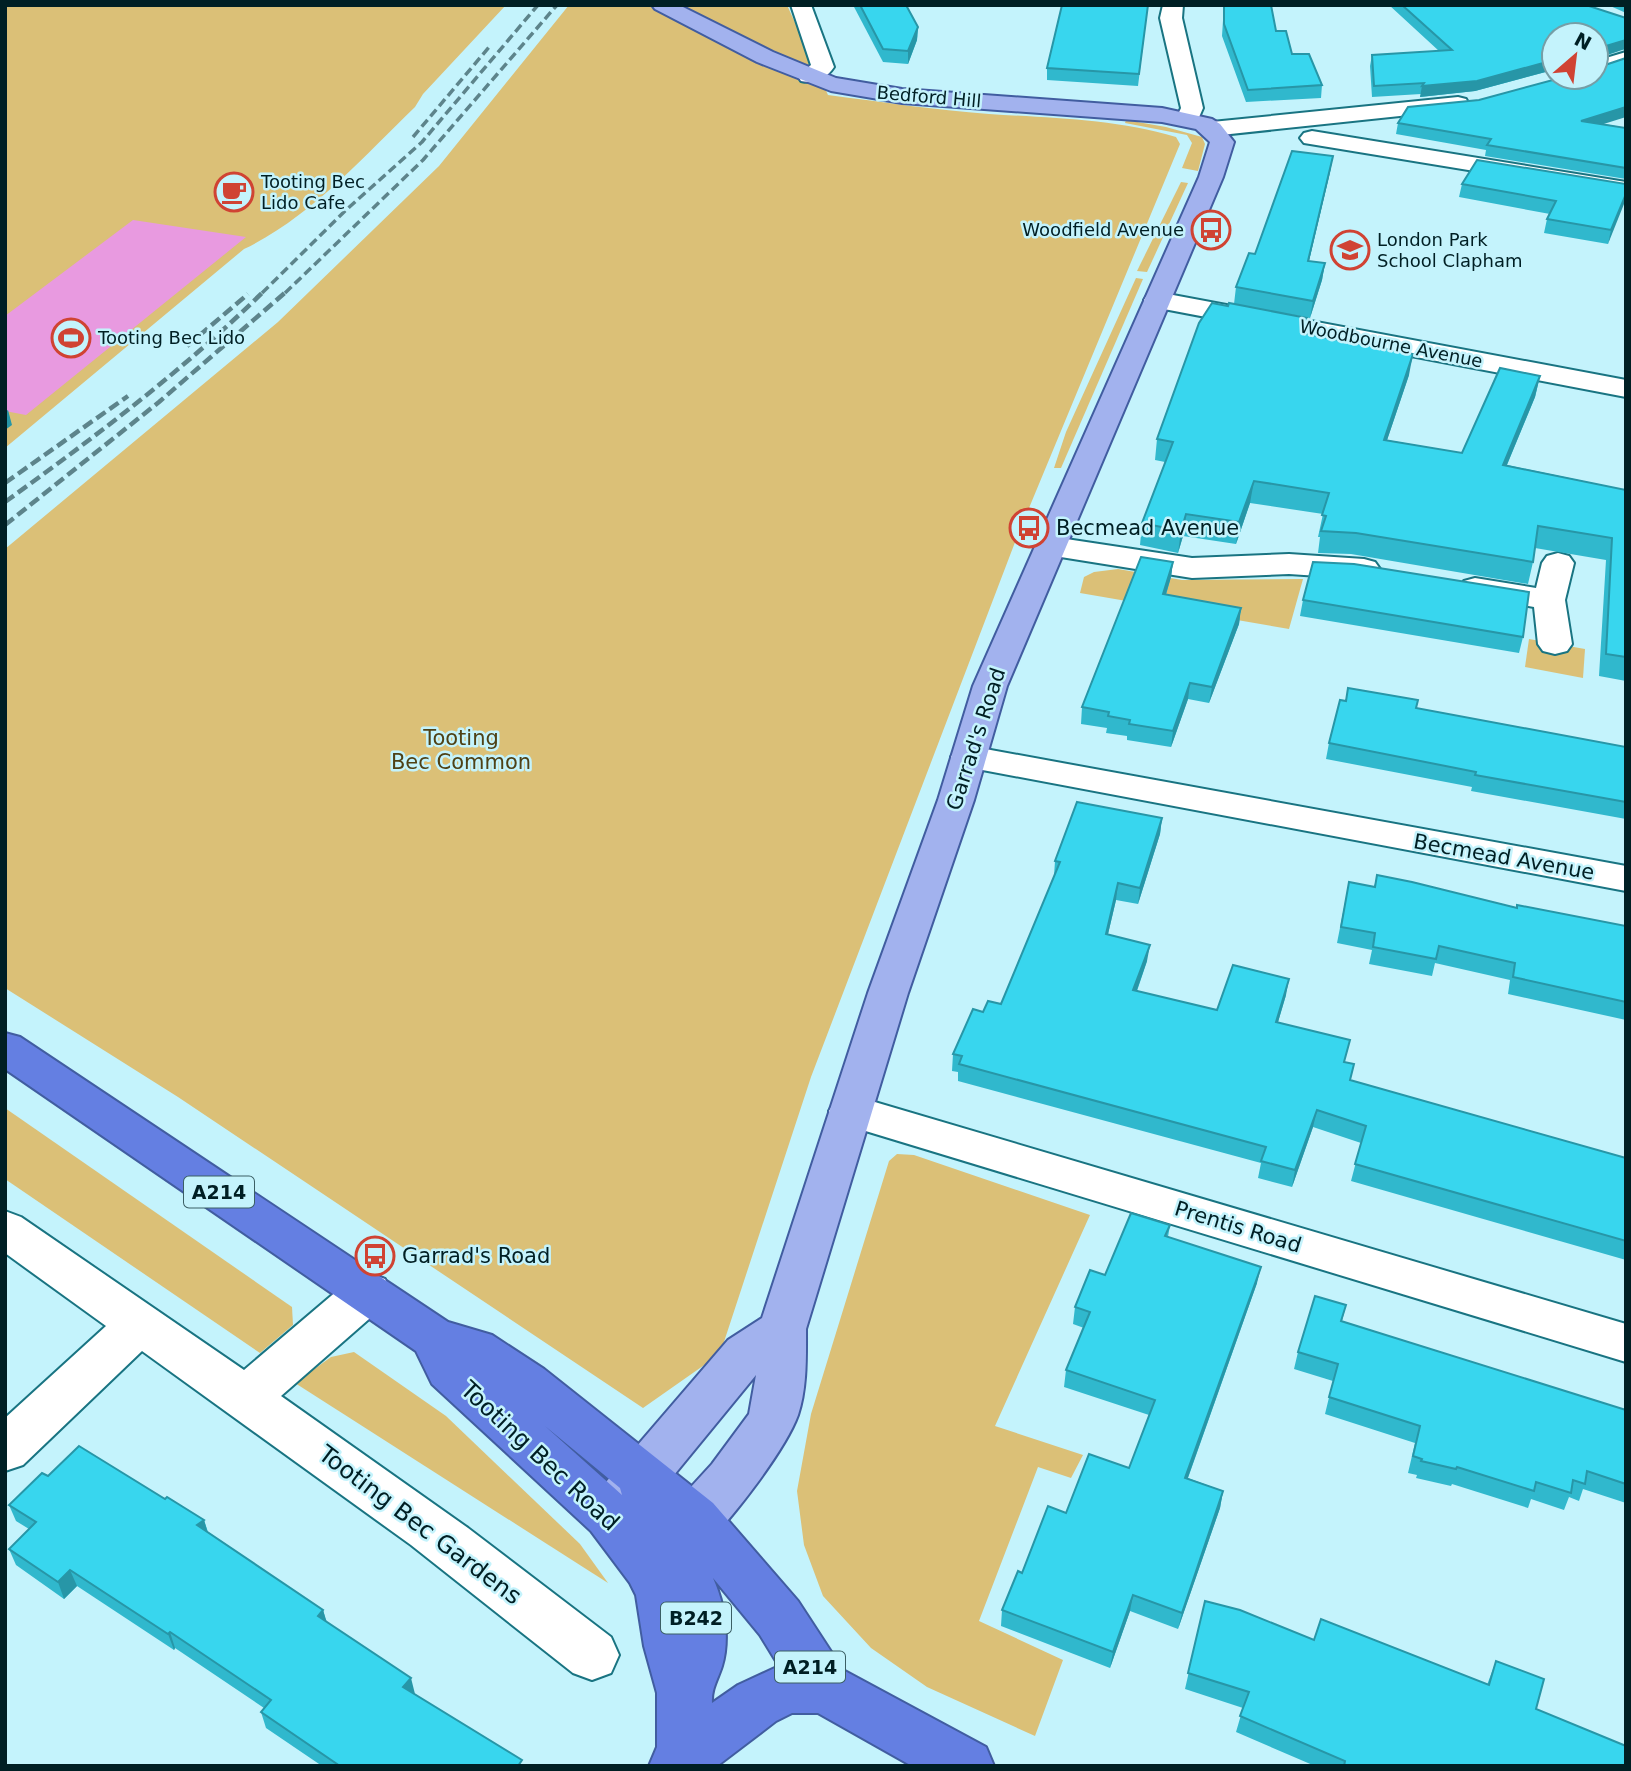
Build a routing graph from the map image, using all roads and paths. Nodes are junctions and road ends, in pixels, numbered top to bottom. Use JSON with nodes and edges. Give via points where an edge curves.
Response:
{"nodes":[{"id":1,"x":662,"y":5,"type":"edge"},
{"id":2,"x":801,"y":5,"type":"edge"},
{"id":3,"x":1173,"y":5,"type":"edge"},
{"id":4,"x":809,"y":76,"type":"junction"},
{"id":5,"x":1476,"y":101,"type":"edge"},
{"id":6,"x":1200,"y":124,"type":"junction"},
{"id":7,"x":1312,"y":138,"type":"dead end"},
{"id":8,"x":1626,"y":189,"type":"edge"},
{"id":9,"x":1157,"y":300,"type":"junction"},
{"id":10,"x":1626,"y":389,"type":"edge"},
{"id":11,"x":1053,"y":547,"type":"junction"},
{"id":12,"x":1558,"y":563,"type":"dead end"},
{"id":13,"x":1391,"y":573,"type":"edge"},
{"id":14,"x":1443,"y":582,"type":"edge"},
{"id":15,"x":1549,"y":600,"type":"junction"},
{"id":16,"x":1555,"y":644,"type":"dead end"},
{"id":17,"x":969,"y":757,"type":"junction"},
{"id":18,"x":1626,"y":879,"type":"edge"},
{"id":19,"x":5,"y":1048,"type":"edge"},
{"id":20,"x":851,"y":1111,"type":"junction"},
{"id":21,"x":5,"y":1229,"type":"edge"},
{"id":22,"x":368,"y":1292,"type":"junction"},
{"id":23,"x":140,"y":1326,"type":"junction"},
{"id":24,"x":782,"y":1329,"type":"junction"},
{"id":25,"x":434,"y":1338,"type":"junction"},
{"id":26,"x":1626,"y":1343,"type":"edge"},
{"id":27,"x":246,"y":1396,"type":"junction"},
{"id":28,"x":5,"y":1450,"type":"edge"},
{"id":29,"x":643,"y":1475,"type":"junction"},
{"id":30,"x":609,"y":1515,"type":"junction"},
{"id":31,"x":672,"y":1543,"type":"junction"},
{"id":32,"x":592,"y":1655,"type":"dead end"},
{"id":33,"x":824,"y":1688,"type":"junction"},
{"id":34,"x":681,"y":1759,"type":"edge"},
{"id":35,"x":966,"y":1766,"type":"edge"}],
"edges":[{"from":1,"to":4,"type":"main road","name":"Bedford Hill"},
{"from":2,"to":4,"type":"street","via":[[823,67]]},
{"from":3,"to":6,"type":"street","via":[[1171,18]]},
{"from":4,"to":6,"type":"main road","name":"Bedford Hill","via":[[861,91],[1108,110]]},
{"from":5,"to":6,"type":"street"},
{"from":6,"to":9,"type":"main road","name":"Garrad's Road","via":[[1219,135],[1221,145]]},
{"from":7,"to":8,"type":"street"},
{"from":9,"to":10,"type":"street","name":"Woodbourne Avenue"},
{"from":9,"to":11,"type":"main road","name":"Garrad's Road"},
{"from":11,"to":13,"type":"street","via":[[1192,568],[1321,565]]},
{"from":11,"to":17,"type":"main road","name":"Garrad's Road","via":[[990,686]]},
{"from":12,"to":15,"type":"street"},
{"from":14,"to":15,"type":"street"},
{"from":15,"to":16,"type":"street"},
{"from":17,"to":18,"type":"street","name":"Becmead Avenue"},
{"from":17,"to":20,"type":"main road","name":"Garrad's Road"},
{"from":19,"to":22,"type":"highway","name":"Tooting Bec Road","number":"A214"},
{"from":20,"to":24,"type":"main road","name":"Garrad's Road"},
{"from":20,"to":26,"type":"street","name":"Prentis Road"},
{"from":21,"to":23,"type":"street","name":"Tooting Bec Gardens"},
{"from":22,"to":25,"type":"highway","name":"Tooting Bec Road","number":"A214"},
{"from":22,"to":27,"type":"street"},
{"from":23,"to":27,"type":"street","name":"Tooting Bec Gardens"},
{"from":23,"to":28,"type":"street"},
{"from":24,"to":29,"type":"main road","via":[[745,1354]]},
{"from":24,"to":31,"type":"main road","name":"Garrad's Road","via":[[782,1365],[773,1416]]},
{"from":25,"to":29,"type":"highway","name":"Tooting Bec Road","number":"A214","via":[[475,1349],[499,1363]]},
{"from":25,"to":30,"type":"highway","name":"Tooting Bec Road","number":"A214","via":[[449,1370]]},
{"from":27,"to":32,"type":"street","name":"Tooting Bec Gardens"},
{"from":29,"to":30,"type":"main road"},
{"from":29,"to":31,"type":"highway","via":[[649,1500]]},
{"from":30,"to":31,"type":"highway","name":"Tooting Bec Road","number":"A214"},
{"from":31,"to":33,"type":"highway","number":"A214","via":[[779,1618]]},
{"from":31,"to":34,"type":"highway","name":"Tooting Bec Road","number":"A214","via":[[662,1595],[684,1693]]},
{"from":33,"to":34,"type":"highway","number":"A214","via":[[787,1688],[757,1703]]},
{"from":33,"to":35,"type":"highway","number":"A214"}]}
